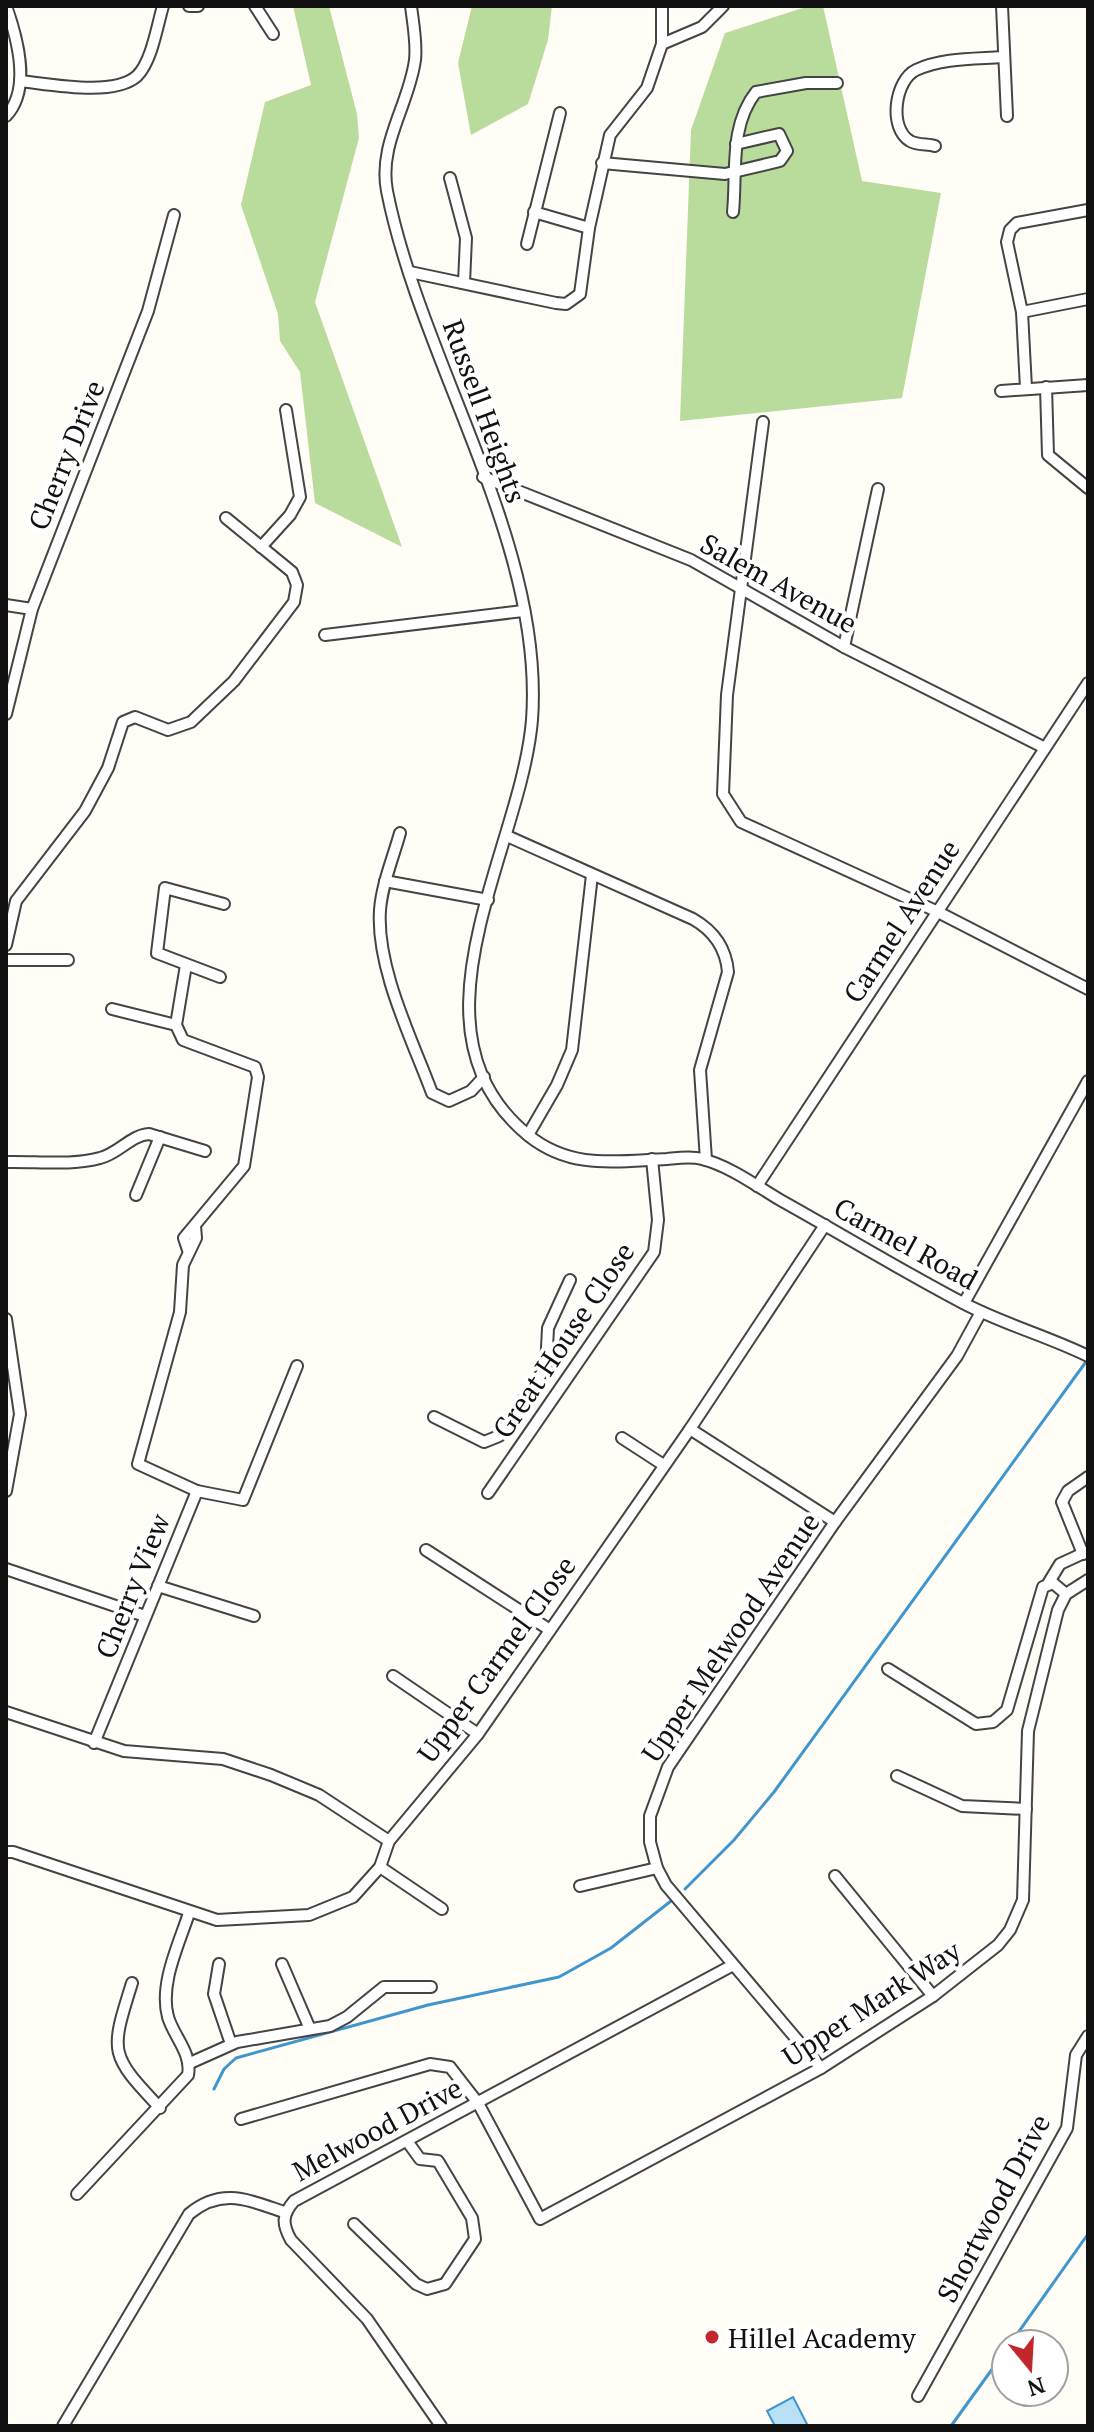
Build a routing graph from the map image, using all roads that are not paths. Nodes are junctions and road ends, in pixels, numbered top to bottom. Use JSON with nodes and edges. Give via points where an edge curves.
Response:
{"nodes":[{"id":1,"x":6,"y":6,"type":"edge"},
{"id":2,"x":163,"y":6,"type":"edge"},
{"id":3,"x":189,"y":6,"type":"edge"},
{"id":4,"x":198,"y":6,"type":"edge"},
{"id":5,"x":255,"y":6,"type":"edge"},
{"id":6,"x":411,"y":6,"type":"edge"},
{"id":7,"x":662,"y":6,"type":"edge"},
{"id":8,"x":723,"y":6,"type":"edge"},
{"id":9,"x":1002,"y":6,"type":"edge"},
{"id":10,"x":273,"y":34,"type":"dead end"},
{"id":11,"x":662,"y":44,"type":"junction"},
{"id":12,"x":1002,"y":57,"type":"junction"},
{"id":13,"x":20,"y":81,"type":"junction"},
{"id":14,"x":837,"y":83,"type":"dead end"},
{"id":15,"x":560,"y":113,"type":"dead end"},
{"id":16,"x":6,"y":116,"type":"edge"},
{"id":17,"x":1007,"y":116,"type":"dead end"},
{"id":18,"x":736,"y":144,"type":"junction"},
{"id":19,"x":935,"y":146,"type":"dead end"},
{"id":20,"x":602,"y":163,"type":"junction"},
{"id":21,"x":737,"y":172,"type":"junction"},
{"id":22,"x":450,"y":178,"type":"dead end"},
{"id":23,"x":1088,"y":210,"type":"edge"},
{"id":24,"x":534,"y":212,"type":"junction"},
{"id":25,"x":733,"y":212,"type":"dead end"},
{"id":26,"x":174,"y":215,"type":"dead end"},
{"id":27,"x":589,"y":228,"type":"junction"},
{"id":28,"x":527,"y":244,"type":"dead end"},
{"id":29,"x":410,"y":272,"type":"junction"},
{"id":30,"x":464,"y":283,"type":"junction"},
{"id":31,"x":1088,"y":299,"type":"edge"},
{"id":32,"x":1022,"y":312,"type":"junction"},
{"id":33,"x":1088,"y":385,"type":"edge"},
{"id":34,"x":1046,"y":387,"type":"junction"},
{"id":35,"x":1026,"y":388,"type":"junction"},
{"id":36,"x":1001,"y":391,"type":"dead end"},
{"id":37,"x":286,"y":410,"type":"dead end"},
{"id":38,"x":763,"y":422,"type":"dead end"},
{"id":39,"x":483,"y":477,"type":"junction"},
{"id":40,"x":1088,"y":488,"type":"edge"},
{"id":41,"x":878,"y":489,"type":"dead end"},
{"id":42,"x":226,"y":518,"type":"dead end"},
{"id":43,"x":261,"y":547,"type":"junction"},
{"id":44,"x":740,"y":585,"type":"junction"},
{"id":45,"x":6,"y":605,"type":"edge"},
{"id":46,"x":32,"y":609,"type":"junction"},
{"id":47,"x":523,"y":611,"type":"junction"},
{"id":48,"x":325,"y":635,"type":"dead end"},
{"id":49,"x":844,"y":647,"type":"junction"},
{"id":50,"x":1088,"y":683,"type":"edge"},
{"id":51,"x":6,"y":714,"type":"edge"},
{"id":52,"x":1045,"y":748,"type":"junction"},
{"id":53,"x":400,"y":833,"type":"dead end"},
{"id":54,"x":507,"y":836,"type":"junction"},
{"id":55,"x":592,"y":875,"type":"junction"},
{"id":56,"x":385,"y":881,"type":"junction"},
{"id":57,"x":488,"y":900,"type":"junction"},
{"id":58,"x":224,"y":904,"type":"dead end"},
{"id":59,"x":936,"y":911,"type":"junction"},
{"id":60,"x":6,"y":945,"type":"edge"},
{"id":61,"x":6,"y":960,"type":"edge"},
{"id":62,"x":68,"y":960,"type":"dead end"},
{"id":63,"x":186,"y":965,"type":"junction"},
{"id":64,"x":220,"y":977,"type":"dead end"},
{"id":65,"x":1088,"y":989,"type":"edge"},
{"id":66,"x":112,"y":1009,"type":"dead end"},
{"id":67,"x":176,"y":1025,"type":"junction"},
{"id":68,"x":484,"y":1077,"type":"junction"},
{"id":69,"x":1088,"y":1081,"type":"edge"},
{"id":70,"x":528,"y":1135,"type":"junction"},
{"id":71,"x":160,"y":1137,"type":"junction"},
{"id":72,"x":205,"y":1151,"type":"dead end"},
{"id":73,"x":652,"y":1159,"type":"junction"},
{"id":74,"x":706,"y":1160,"type":"junction"},
{"id":75,"x":6,"y":1162,"type":"edge"},
{"id":76,"x":757,"y":1186,"type":"junction"},
{"id":77,"x":136,"y":1195,"type":"dead end"},
{"id":78,"x":825,"y":1225,"type":"junction"},
{"id":79,"x":570,"y":1280,"type":"dead end"},
{"id":80,"x":964,"y":1303,"type":"junction"},
{"id":81,"x":981,"y":1312,"type":"junction"},
{"id":82,"x":6,"y":1319,"type":"edge"},
{"id":83,"x":1084,"y":1354,"type":"edge"},
{"id":84,"x":297,"y":1366,"type":"dead end"},
{"id":85,"x":519,"y":1408,"type":"junction"},
{"id":86,"x":434,"y":1417,"type":"dead end"},
{"id":87,"x":538,"y":1421,"type":"junction"},
{"id":88,"x":690,"y":1429,"type":"junction"},
{"id":89,"x":622,"y":1438,"type":"dead end"},
{"id":90,"x":662,"y":1464,"type":"junction"},
{"id":91,"x":1088,"y":1477,"type":"edge"},
{"id":92,"x":6,"y":1491,"type":"edge"},
{"id":93,"x":197,"y":1491,"type":"junction"},
{"id":94,"x":488,"y":1493,"type":"dead end"},
{"id":95,"x":835,"y":1522,"type":"junction"},
{"id":96,"x":426,"y":1550,"type":"dead end"},
{"id":97,"x":1085,"y":1553,"type":"edge"},
{"id":98,"x":6,"y":1569,"type":"edge"},
{"id":99,"x":1088,"y":1580,"type":"edge"},
{"id":100,"x":1049,"y":1582,"type":"junction"},
{"id":101,"x":158,"y":1586,"type":"junction"},
{"id":102,"x":1066,"y":1594,"type":"junction"},
{"id":103,"x":145,"y":1616,"type":"junction"},
{"id":104,"x":254,"y":1616,"type":"dead end"},
{"id":105,"x":550,"y":1630,"type":"junction"},
{"id":106,"x":888,"y":1669,"type":"dead end"},
{"id":107,"x":393,"y":1676,"type":"dead end"},
{"id":108,"x":6,"y":1712,"type":"edge"},
{"id":109,"x":478,"y":1734,"type":"junction"},
{"id":110,"x":94,"y":1743,"type":"junction"},
{"id":111,"x":897,"y":1776,"type":"dead end"},
{"id":112,"x":1026,"y":1809,"type":"junction"},
{"id":113,"x":389,"y":1841,"type":"junction"},
{"id":114,"x":6,"y":1852,"type":"edge"},
{"id":115,"x":380,"y":1867,"type":"junction"},
{"id":116,"x":657,"y":1868,"type":"junction"},
{"id":117,"x":835,"y":1876,"type":"dead end"},
{"id":118,"x":580,"y":1886,"type":"dead end"},
{"id":119,"x":442,"y":1909,"type":"dead end"},
{"id":120,"x":189,"y":1913,"type":"junction"},
{"id":121,"x":219,"y":1964,"type":"dead end"},
{"id":122,"x":282,"y":1964,"type":"dead end"},
{"id":123,"x":733,"y":1965,"type":"junction"},
{"id":124,"x":132,"y":1983,"type":"dead end"},
{"id":125,"x":431,"y":1987,"type":"dead end"},
{"id":126,"x":933,"y":1996,"type":"junction"},
{"id":127,"x":310,"y":2029,"type":"junction"},
{"id":128,"x":1088,"y":2036,"type":"edge"},
{"id":129,"x":231,"y":2044,"type":"junction"},
{"id":130,"x":190,"y":2063,"type":"junction"},
{"id":131,"x":821,"y":2068,"type":"junction"},
{"id":132,"x":478,"y":2103,"type":"junction"},
{"id":133,"x":160,"y":2108,"type":"junction"},
{"id":134,"x":241,"y":2119,"type":"dead end"},
{"id":135,"x":407,"y":2141,"type":"junction"},
{"id":136,"x":77,"y":2194,"type":"dead end"},
{"id":137,"x":284,"y":2212,"type":"junction"},
{"id":138,"x":354,"y":2224,"type":"dead end"},
{"id":139,"x":918,"y":2396,"type":"dead end"},
{"id":140,"x":63,"y":2426,"type":"edge"},
{"id":141,"x":441,"y":2426,"type":"edge"}],
"edges":[{"from":1,"to":13,"type":"street","via":[[18,48]]},
{"from":2,"to":13,"type":"street","via":[[137,76],[74,87]]},
{"from":3,"to":4,"type":"street"},
{"from":5,"to":10,"type":"street"},
{"from":6,"to":29,"type":"street","name":"Russell Heights","via":[[415,59],[387,149],[386,176]]},
{"from":7,"to":11,"type":"street"},
{"from":8,"to":11,"type":"street","via":[[702,27]]},
{"from":9,"to":12,"type":"street"},
{"from":11,"to":20,"type":"street","via":[[647,88],[610,135]]},
{"from":12,"to":17,"type":"street"},
{"from":12,"to":19,"type":"street","via":[[940,62],[912,72],[900,86],[897,118],[902,133],[911,142]]},
{"from":13,"to":16,"type":"street"},
{"from":14,"to":18,"type":"street","via":[[756,92],[743,114]]},
{"from":15,"to":24,"type":"street"},
{"from":18,"to":21,"type":"street"},
{"from":18,"to":21,"type":"street","via":[[779,134],[787,151],[780,161]]},
{"from":20,"to":21,"type":"street"},
{"from":20,"to":27,"type":"street"},
{"from":21,"to":25,"type":"street"},
{"from":22,"to":30,"type":"street","via":[[466,238]]},
{"from":23,"to":32,"type":"street","via":[[1017,223],[1010,230],[1007,242]]},
{"from":24,"to":27,"type":"street"},
{"from":24,"to":28,"type":"street"},
{"from":26,"to":46,"type":"street","name":"Cherry Drive","via":[[148,311]]},
{"from":27,"to":30,"type":"street","via":[[583,287],[574,301],[556,303]]},
{"from":29,"to":30,"type":"street"},
{"from":29,"to":39,"type":"street","name":"Russell Heights"},
{"from":31,"to":32,"type":"street"},
{"from":32,"to":35,"type":"street"},
{"from":33,"to":34,"type":"street"},
{"from":34,"to":35,"type":"street"},
{"from":34,"to":40,"type":"street","via":[[1048,455]]},
{"from":35,"to":36,"type":"street"},
{"from":37,"to":43,"type":"street","via":[[300,497]]},
{"from":38,"to":44,"type":"street"},
{"from":39,"to":44,"type":"street","name":"Salem Avenue","via":[[691,560]]},
{"from":39,"to":47,"type":"street","name":"Russell Heights"},
{"from":41,"to":49,"type":"street"},
{"from":42,"to":43,"type":"street"},
{"from":43,"to":60,"type":"street","via":[[295,578],[294,602],[234,681],[191,722],[168,730],[135,717],[123,722],[108,768],[85,811],[16,901]]},
{"from":44,"to":49,"type":"street","name":"Salem Avenue"},
{"from":44,"to":59,"type":"street","via":[[727,695],[723,794],[741,822]]},
{"from":45,"to":46,"type":"street"},
{"from":46,"to":51,"type":"street","name":"Cherry Drive"},
{"from":47,"to":48,"type":"street"},
{"from":47,"to":54,"type":"street","name":"Russell Heights","via":[[532,677],[531,723]]},
{"from":49,"to":52,"type":"street","name":"Salem Avenue"},
{"from":50,"to":52,"type":"street","name":"Carmel Avenue"},
{"from":52,"to":59,"type":"street","name":"Carmel Avenue"},
{"from":53,"to":56,"type":"street"},
{"from":54,"to":55,"type":"street"},
{"from":54,"to":57,"type":"street","name":"Russell Heights"},
{"from":55,"to":70,"type":"street","via":[[572,1050]]},
{"from":55,"to":74,"type":"street","via":[[710,929],[727,957],[728,972],[700,1070]]},
{"from":56,"to":57,"type":"street"},
{"from":56,"to":68,"type":"street","via":[[380,937],[386,966],[432,1093],[449,1101],[471,1091]]},
{"from":57,"to":68,"type":"street","name":"Russell Heights","via":[[467,997],[470,1037]]},
{"from":58,"to":63,"type":"street","via":[[165,888],[157,953]]},
{"from":59,"to":65,"type":"street"},
{"from":59,"to":76,"type":"street","name":"Carmel Avenue"},
{"from":61,"to":62,"type":"street"},
{"from":63,"to":64,"type":"street"},
{"from":63,"to":67,"type":"street"},
{"from":66,"to":67,"type":"street"},
{"from":67,"to":93,"type":"street","via":[[187,1044],[258,1071],[244,1166],[195,1226],[196,1238],[183,1265],[180,1312],[137,1460],[141,1468]]},
{"from":68,"to":70,"type":"street","name":"Russell Heights","via":[[492,1096]]},
{"from":69,"to":80,"type":"street"},
{"from":70,"to":73,"type":"street","name":"Russell Heights","via":[[582,1162]]},
{"from":71,"to":72,"type":"street"},
{"from":71,"to":75,"type":"street","via":[[141,1135],[97,1159]]},
{"from":71,"to":77,"type":"street"},
{"from":73,"to":74,"type":"street","name":"Russell Heights"},
{"from":73,"to":87,"type":"street","name":"Great House Close","via":[[658,1220],[654,1252]]},
{"from":74,"to":76,"type":"street","name":"Carmel Road"},
{"from":76,"to":78,"type":"street","name":"Carmel Road"},
{"from":78,"to":80,"type":"street","name":"Carmel Road"},
{"from":78,"to":88,"type":"street","name":"Upper Carmel Close"},
{"from":79,"to":85,"type":"street","via":[[548,1328],[546,1367]]},
{"from":80,"to":81,"type":"street","name":"Carmel Road"},
{"from":81,"to":83,"type":"street","name":"Carmel Road"},
{"from":81,"to":95,"type":"street","name":"Upper Melwood Avenue","via":[[957,1356]]},
{"from":82,"to":92,"type":"street","via":[[20,1414]]},
{"from":84,"to":93,"type":"street","name":"Cherry View","via":[[243,1500]]},
{"from":85,"to":86,"type":"street","via":[[488,1443]]},
{"from":85,"to":87,"type":"street"},
{"from":87,"to":94,"type":"street","name":"Great House Close"},
{"from":88,"to":90,"type":"street","name":"Upper Carmel Close"},
{"from":88,"to":95,"type":"street"},
{"from":89,"to":90,"type":"street"},
{"from":90,"to":105,"type":"street","name":"Upper Carmel Close"},
{"from":91,"to":97,"type":"street","via":[[1062,1502]]},
{"from":93,"to":101,"type":"street","name":"Cherry View"},
{"from":95,"to":116,"type":"street","name":"Upper Melwood Avenue","via":[[668,1767],[650,1816]]},
{"from":96,"to":105,"type":"street"},
{"from":97,"to":100,"type":"street","via":[[1055,1568]]},
{"from":98,"to":103,"type":"street"},
{"from":99,"to":102,"type":"street"},
{"from":100,"to":102,"type":"street"},
{"from":100,"to":106,"type":"street","via":[[1043,1587],[1007,1710],[993,1722],[976,1724]]},
{"from":101,"to":103,"type":"street","name":"Cherry View"},
{"from":101,"to":104,"type":"street"},
{"from":102,"to":112,"type":"street","name":"Upper Mark Way","via":[[1028,1731]]},
{"from":103,"to":110,"type":"street","name":"Cherry View"},
{"from":105,"to":109,"type":"street","name":"Upper Carmel Close"},
{"from":107,"to":109,"type":"street"},
{"from":108,"to":110,"type":"street"},
{"from":109,"to":113,"type":"street","name":"Upper Carmel Close"},
{"from":110,"to":113,"type":"street","via":[[235,1763],[319,1795]]},
{"from":111,"to":112,"type":"street","via":[[962,1806]]},
{"from":112,"to":126,"type":"street","name":"Upper Mark Way","via":[[1018,1915],[998,1945]]},
{"from":113,"to":115,"type":"street","name":"Upper Carmel Close"},
{"from":114,"to":120,"type":"street","name":"Upper Carmel Close"},
{"from":115,"to":119,"type":"street"},
{"from":115,"to":120,"type":"street","name":"Upper Carmel Close","via":[[343,1904],[309,1915],[229,1920]]},
{"from":116,"to":118,"type":"street"},
{"from":116,"to":123,"type":"street","name":"Upper Melwood Avenue"},
{"from":117,"to":126,"type":"street"},
{"from":120,"to":130,"type":"street","via":[[166,2000],[168,2017]]},
{"from":121,"to":129,"type":"street","via":[[214,1994]]},
{"from":122,"to":127,"type":"street"},
{"from":123,"to":131,"type":"street","name":"Upper Melwood Avenue"},
{"from":123,"to":132,"type":"street","name":"Melwood Drive"},
{"from":124,"to":133,"type":"street","via":[[117,2051],[123,2068]]},
{"from":125,"to":127,"type":"street","via":[[384,1987],[339,2022]]},
{"from":126,"to":131,"type":"street","name":"Upper Mark Way"},
{"from":127,"to":129,"type":"street"},
{"from":128,"to":139,"type":"street","name":"Shortwood Drive","via":[[1076,2055],[1067,2128]]},
{"from":129,"to":130,"type":"street"},
{"from":130,"to":133,"type":"street","via":[[183,2083]]},
{"from":131,"to":132,"type":"street","name":"Upper Mark Way","via":[[540,2219]]},
{"from":132,"to":134,"type":"street","via":[[450,2067],[430,2064]]},
{"from":132,"to":135,"type":"street","name":"Melwood Drive"},
{"from":133,"to":136,"type":"street"},
{"from":135,"to":137,"type":"street","name":"Melwood Drive","via":[[294,2201]]},
{"from":135,"to":138,"type":"street","via":[[420,2159],[438,2161],[472,2218],[475,2239],[445,2284],[427,2289]]},
{"from":137,"to":140,"type":"street","via":[[236,2196],[207,2202],[189,2214]]},
{"from":137,"to":141,"type":"street","name":"Melwood Drive","via":[[291,2240],[367,2319]]}]}
